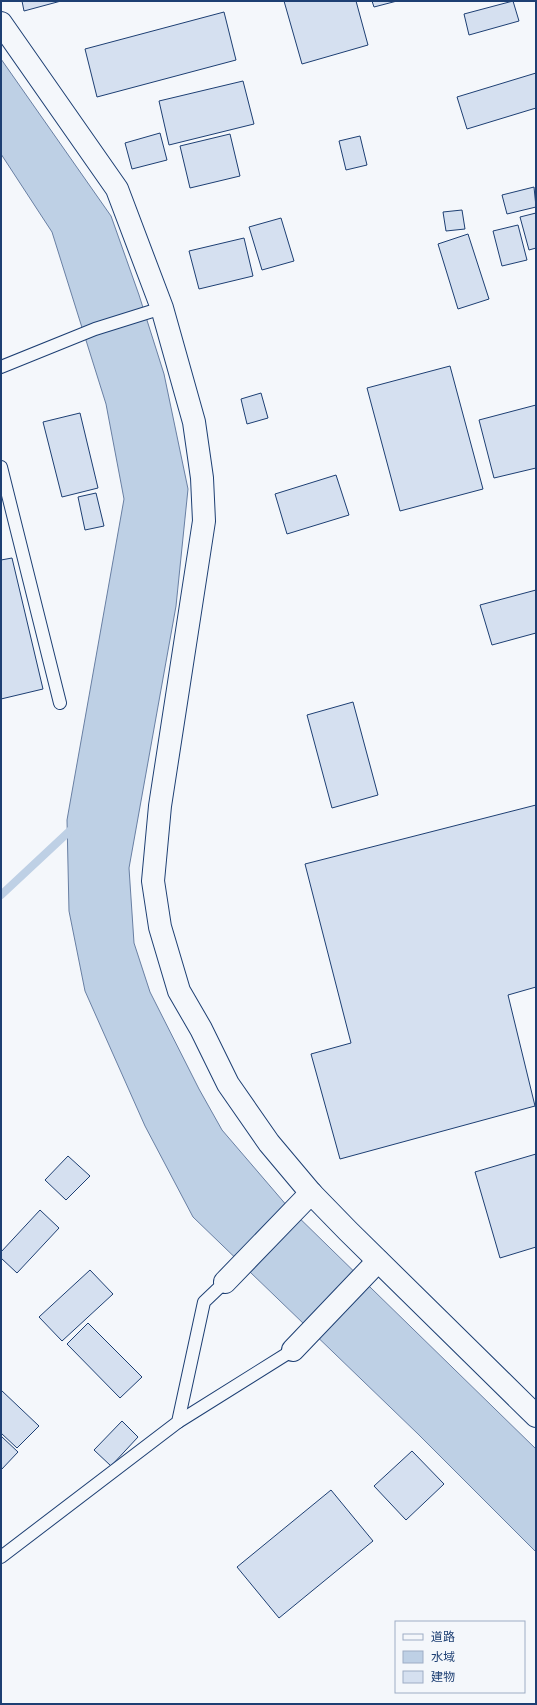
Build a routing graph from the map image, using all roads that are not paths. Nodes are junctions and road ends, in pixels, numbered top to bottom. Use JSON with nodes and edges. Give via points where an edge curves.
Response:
{"nodes":[{"id":1,"x":1,"y":23,"type":"edge"},
{"id":2,"x":156,"y":310,"type":"junction"},
{"id":3,"x":1,"y":367,"type":"edge"},
{"id":4,"x":1,"y":466,"type":"edge"},
{"id":5,"x":60,"y":703,"type":"dead end"},
{"id":6,"x":311,"y":1193,"type":"junction"},
{"id":7,"x":378,"y":1261,"type":"junction"},
{"id":8,"x":225,"y":1282,"type":"joint"},
{"id":9,"x":293,"y":1350,"type":"joint"},
{"id":10,"x":536,"y":1416,"type":"edge"},
{"id":11,"x":178,"y":1422,"type":"junction"},
{"id":12,"x":1,"y":1557,"type":"edge"}],
"edges":[{"from":1,"to":2,"type":"street","via":[[117,189]]},
{"from":2,"to":3,"type":"lane","via":[[95,329]]},
{"from":2,"to":6,"type":"street","via":[[194,422],[202,478],[204,521],[160,806],[153,881],[160,927],[180,991],[228,1084],[258,1131]]},
{"from":4,"to":5,"type":"lane"},
{"from":6,"to":7,"type":"street"},
{"from":6,"to":8,"type":"street"},
{"from":7,"to":9,"type":"street"},
{"from":7,"to":10,"type":"street"},
{"from":8,"to":11,"type":"lane","via":[[204,1302]]},
{"from":9,"to":11,"type":"lane"},
{"from":11,"to":12,"type":"lane"}]}
